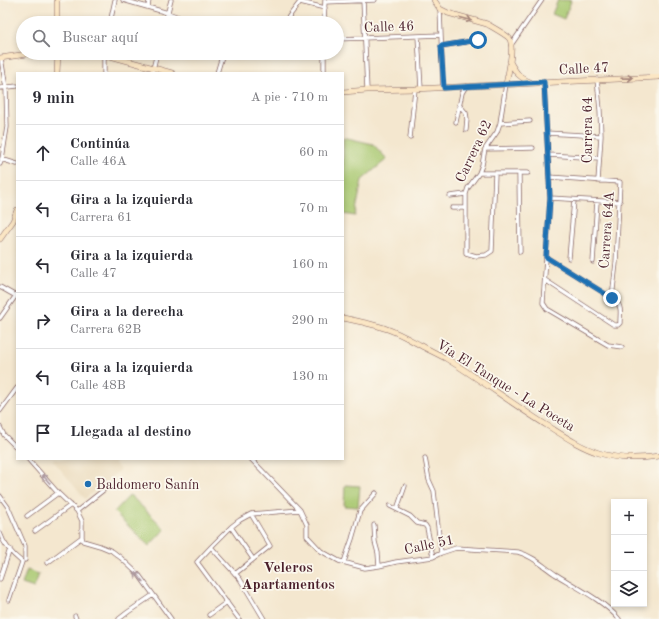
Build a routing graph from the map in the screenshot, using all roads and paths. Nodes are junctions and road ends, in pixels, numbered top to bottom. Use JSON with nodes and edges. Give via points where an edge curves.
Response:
{"nodes":[{"id":1,"x":56,"y":0,"type":"edge"},
{"id":2,"x":115,"y":0,"type":"edge"},
{"id":3,"x":123,"y":0,"type":"edge"},
{"id":4,"x":149,"y":0,"type":"edge"},
{"id":5,"x":171,"y":0,"type":"edge"},
{"id":6,"x":362,"y":0,"type":"edge"},
{"id":7,"x":375,"y":0,"type":"edge"},
{"id":8,"x":434,"y":0,"type":"edge"},
{"id":9,"x":542,"y":0,"type":"edge"},
{"id":10,"x":300,"y":1,"type":"edge"},
{"id":11,"x":325,"y":1,"type":"edge"},
{"id":12,"x":148,"y":8,"type":"junction"},
{"id":13,"x":325,"y":8,"type":"junction"},
{"id":14,"x":440,"y":8,"type":"junction"},
{"id":15,"x":168,"y":13,"type":"junction"},
{"id":16,"x":57,"y":16,"type":"edge"},
{"id":17,"x":112,"y":16,"type":"edge"},
{"id":18,"x":167,"y":16,"type":"edge"},
{"id":19,"x":176,"y":16,"type":"edge"},
{"id":20,"x":289,"y":16,"type":"edge"},
{"id":21,"x":324,"y":16,"type":"edge"},
{"id":22,"x":441,"y":35,"type":"junction"},
{"id":23,"x":479,"y":35,"type":"dead end"},
{"id":24,"x":418,"y":36,"type":"junction"},
{"id":25,"x":365,"y":38,"type":"junction"},
{"id":26,"x":344,"y":39,"type":"edge"},
{"id":27,"x":512,"y":39,"type":"junction"},
{"id":28,"x":441,"y":46,"type":"junction"},
{"id":29,"x":16,"y":56,"type":"edge"},
{"id":30,"x":0,"y":58,"type":"edge"},
{"id":31,"x":58,"y":60,"type":"edge"},
{"id":32,"x":103,"y":60,"type":"edge"},
{"id":33,"x":123,"y":60,"type":"edge"},
{"id":34,"x":155,"y":60,"type":"edge"},
{"id":35,"x":221,"y":60,"type":"edge"},
{"id":36,"x":324,"y":60,"type":"edge"},
{"id":37,"x":510,"y":62,"type":"junction"},
{"id":38,"x":152,"y":70,"type":"edge"},
{"id":39,"x":57,"y":72,"type":"edge"},
{"id":40,"x":104,"y":72,"type":"edge"},
{"id":41,"x":165,"y":72,"type":"edge"},
{"id":42,"x":217,"y":72,"type":"edge"},
{"id":43,"x":324,"y":72,"type":"edge"},
{"id":44,"x":659,"y":77,"type":"edge"},
{"id":45,"x":597,"y":79,"type":"junction"},
{"id":46,"x":544,"y":82,"type":"junction"},
{"id":47,"x":532,"y":83,"type":"junction"},
{"id":48,"x":506,"y":84,"type":"junction"},
{"id":49,"x":16,"y":86,"type":"edge"},
{"id":50,"x":466,"y":86,"type":"junction"},
{"id":51,"x":460,"y":87,"type":"junction"},
{"id":52,"x":0,"y":88,"type":"edge"},
{"id":53,"x":6,"y":88,"type":"junction"},
{"id":54,"x":444,"y":88,"type":"junction"},
{"id":55,"x":415,"y":89,"type":"junction"},
{"id":56,"x":421,"y":89,"type":"junction"},
{"id":57,"x":367,"y":90,"type":"junction"},
{"id":58,"x":344,"y":92,"type":"edge"},
{"id":59,"x":462,"y":93,"type":"junction"},
{"id":60,"x":459,"y":105,"type":"junction"},
{"id":61,"x":530,"y":121,"type":"dead end"},
{"id":62,"x":456,"y":122,"type":"dead end"},
{"id":63,"x":500,"y":123,"type":"junction"},
{"id":64,"x":466,"y":130,"type":"dead end"},
{"id":65,"x":546,"y":133,"type":"junction"},
{"id":66,"x":601,"y":136,"type":"junction"},
{"id":67,"x":410,"y":138,"type":"dead end"},
{"id":68,"x":533,"y":148,"type":"dead end"},
{"id":69,"x":484,"y":149,"type":"junction"},
{"id":70,"x":548,"y":155,"type":"junction"},
{"id":71,"x":599,"y":158,"type":"junction"},
{"id":72,"x":1,"y":161,"type":"edge"},
{"id":73,"x":16,"y":164,"type":"edge"},
{"id":74,"x":479,"y":173,"type":"junction"},
{"id":75,"x":495,"y":173,"type":"junction"},
{"id":76,"x":519,"y":173,"type":"junction"},
{"id":77,"x":528,"y":173,"type":"dead end"},
{"id":78,"x":549,"y":177,"type":"junction"},
{"id":79,"x":598,"y":180,"type":"junction"},
{"id":80,"x":466,"y":194,"type":"junction"},
{"id":81,"x":450,"y":196,"type":"dead end"},
{"id":82,"x":550,"y":198,"type":"junction"},
{"id":83,"x":574,"y":200,"type":"junction"},
{"id":84,"x":597,"y":201,"type":"junction"},
{"id":85,"x":620,"y":202,"type":"junction"},
{"id":86,"x":452,"y":208,"type":"dead end"},
{"id":87,"x":466,"y":208,"type":"junction"},
{"id":88,"x":15,"y":222,"type":"edge"},
{"id":89,"x":0,"y":239,"type":"edge"},
{"id":90,"x":520,"y":252,"type":"dead end"},
{"id":91,"x":546,"y":257,"type":"junction"},
{"id":92,"x":569,"y":258,"type":"dead end"},
{"id":93,"x":593,"y":262,"type":"dead end"},
{"id":94,"x":545,"y":280,"type":"junction"},
{"id":95,"x":0,"y":287,"type":"edge"},
{"id":96,"x":16,"y":295,"type":"edge"},
{"id":97,"x":612,"y":298,"type":"junction"},
{"id":98,"x":0,"y":318,"type":"edge"},
{"id":99,"x":344,"y":318,"type":"edge"},
{"id":100,"x":622,"y":347,"type":"dead end"},
{"id":101,"x":16,"y":389,"type":"edge"},
{"id":102,"x":0,"y":411,"type":"edge"},
{"id":103,"x":0,"y":427,"type":"edge"},
{"id":104,"x":4,"y":435,"type":"junction"},
{"id":105,"x":0,"y":438,"type":"edge"},
{"id":106,"x":16,"y":447,"type":"edge"},
{"id":107,"x":659,"y":456,"type":"edge"},
{"id":108,"x":425,"y":458,"type":"dead end"},
{"id":109,"x":29,"y":460,"type":"edge"},
{"id":110,"x":253,"y":460,"type":"edge"},
{"id":111,"x":405,"y":486,"type":"dead end"},
{"id":112,"x":106,"y":488,"type":"dead end"},
{"id":113,"x":58,"y":493,"type":"junction"},
{"id":114,"x":376,"y":493,"type":"dead end"},
{"id":115,"x":0,"y":496,"type":"edge"},
{"id":116,"x":71,"y":505,"type":"junction"},
{"id":117,"x":390,"y":506,"type":"dead end"},
{"id":118,"x":397,"y":509,"type":"junction"},
{"id":119,"x":300,"y":510,"type":"junction"},
{"id":120,"x":77,"y":511,"type":"junction"},
{"id":121,"x":251,"y":514,"type":"junction"},
{"id":122,"x":27,"y":516,"type":"dead end"},
{"id":123,"x":374,"y":525,"type":"dead end"},
{"id":124,"x":231,"y":527,"type":"junction"},
{"id":125,"x":35,"y":532,"type":"dead end"},
{"id":126,"x":0,"y":534,"type":"edge"},
{"id":127,"x":82,"y":537,"type":"junction"},
{"id":128,"x":211,"y":547,"type":"junction"},
{"id":129,"x":10,"y":549,"type":"junction"},
{"id":130,"x":441,"y":553,"type":"junction"},
{"id":131,"x":432,"y":557,"type":"junction"},
{"id":132,"x":253,"y":559,"type":"junction"},
{"id":133,"x":24,"y":561,"type":"junction"},
{"id":134,"x":0,"y":562,"type":"edge"},
{"id":135,"x":344,"y":562,"type":"junction"},
{"id":136,"x":5,"y":563,"type":"junction"},
{"id":137,"x":47,"y":563,"type":"dead end"},
{"id":138,"x":378,"y":566,"type":"junction"},
{"id":139,"x":235,"y":574,"type":"junction"},
{"id":140,"x":0,"y":579,"type":"edge"},
{"id":141,"x":153,"y":595,"type":"junction"},
{"id":142,"x":9,"y":600,"type":"dead end"},
{"id":143,"x":227,"y":602,"type":"junction"},
{"id":144,"x":210,"y":614,"type":"dead end"},
{"id":145,"x":119,"y":619,"type":"edge"},
{"id":146,"x":171,"y":619,"type":"edge"},
{"id":147,"x":239,"y":619,"type":"edge"},
{"id":148,"x":264,"y":619,"type":"edge"},
{"id":149,"x":619,"y":619,"type":"edge"}],
"edges":[{"from":1,"to":16,"type":"street"},
{"from":2,"to":17,"type":"street"},
{"from":3,"to":12,"type":"street"},
{"from":4,"to":12,"type":"street"},
{"from":5,"to":15,"type":"street"},
{"from":6,"to":7,"type":"street"},
{"from":6,"to":11,"type":"street"},
{"from":6,"to":25,"type":"street"},
{"from":8,"to":14,"type":"street"},
{"from":9,"to":27,"type":"street"},
{"from":10,"to":13,"type":"street"},
{"from":10,"to":20,"type":"street"},
{"from":11,"to":13,"type":"street"},
{"from":12,"to":15,"type":"street"},
{"from":13,"to":21,"type":"street"},
{"from":14,"to":22,"type":"street"},
{"from":14,"to":27,"type":"street","one_way":true,"via":[[448,13],[492,26]]},
{"from":15,"to":18,"type":"street"},
{"from":15,"to":19,"type":"street"},
{"from":22,"to":24,"type":"street","name":"Calle 46"},
{"from":22,"to":28,"type":"street"},
{"from":23,"to":28,"type":"street","via":[[478,40]]},
{"from":24,"to":25,"type":"street","name":"Calle 46"},
{"from":24,"to":56,"type":"street"},
{"from":25,"to":26,"type":"street","name":"Calle 46"},
{"from":25,"to":57,"type":"street"},
{"from":27,"to":37,"type":"street"},
{"from":28,"to":54,"type":"street"},
{"from":29,"to":30,"type":"street"},
{"from":30,"to":53,"type":"street"},
{"from":31,"to":39,"type":"street"},
{"from":32,"to":40,"type":"street"},
{"from":33,"to":38,"type":"street"},
{"from":34,"to":38,"type":"street"},
{"from":35,"to":42,"type":"street"},
{"from":36,"to":43,"type":"street"},
{"from":37,"to":47,"type":"street","via":[[522,78]]},
{"from":37,"to":48,"type":"street"},
{"from":38,"to":41,"type":"street"},
{"from":45,"to":44,"type":"street","name":"Calle 47","one_way":true},
{"from":45,"to":46,"type":"street","name":"Calle 47"},
{"from":45,"to":66,"type":"street","name":"Carrera 64"},
{"from":46,"to":47,"type":"street","name":"Calle 47"},
{"from":46,"to":65,"type":"street"},
{"from":47,"to":48,"type":"street","name":"Calle 47"},
{"from":48,"to":50,"type":"street","name":"Calle 47"},
{"from":48,"to":63,"type":"street","name":"Carrera 62"},
{"from":49,"to":53,"type":"street"},
{"from":50,"to":51,"type":"street","name":"Calle 47"},
{"from":50,"to":59,"type":"street"},
{"from":51,"to":54,"type":"street","name":"Calle 47"},
{"from":51,"to":59,"type":"street"},
{"from":52,"to":53,"type":"street"},
{"from":53,"to":72,"type":"street","via":[[7,127]]},
{"from":54,"to":56,"type":"street","name":"Calle 47"},
{"from":55,"to":56,"type":"street","name":"Calle 47"},
{"from":55,"to":57,"type":"street","name":"Calle 47"},
{"from":55,"to":67,"type":"street"},
{"from":57,"to":58,"type":"street","name":"Calle 47"},
{"from":59,"to":60,"type":"street"},
{"from":60,"to":62,"type":"street"},
{"from":60,"to":64,"type":"street","via":[[466,113]]},
{"from":61,"to":63,"type":"street"},
{"from":63,"to":69,"type":"street","name":"Carrera 62","via":[[497,132]]},
{"from":65,"to":66,"type":"street"},
{"from":65,"to":70,"type":"street"},
{"from":66,"to":71,"type":"street","name":"Carrera 64"},
{"from":68,"to":69,"type":"street"},
{"from":69,"to":74,"type":"street","name":"Carrera 62"},
{"from":70,"to":71,"type":"street"},
{"from":70,"to":78,"type":"street"},
{"from":71,"to":79,"type":"street","name":"Carrera 64"},
{"from":72,"to":73,"type":"street"},
{"from":74,"to":75,"type":"street"},
{"from":74,"to":80,"type":"street","name":"Carrera 62"},
{"from":75,"to":76,"type":"street"},
{"from":75,"to":87,"type":"street","name":"Carrera 62","via":[[492,251],[486,255],[476,256],[466,252]]},
{"from":76,"to":77,"type":"street"},
{"from":76,"to":90,"type":"street"},
{"from":78,"to":79,"type":"street"},
{"from":78,"to":82,"type":"street"},
{"from":79,"to":85,"type":"street","name":"Carrera 64A","via":[[620,182]]},
{"from":80,"to":81,"type":"street"},
{"from":80,"to":87,"type":"street","name":"Carrera 62"},
{"from":82,"to":83,"type":"street"},
{"from":82,"to":91,"type":"street"},
{"from":83,"to":84,"type":"street"},
{"from":83,"to":92,"type":"street"},
{"from":84,"to":85,"type":"street"},
{"from":84,"to":93,"type":"street"},
{"from":85,"to":97,"type":"street","name":"Carrera 64A"},
{"from":86,"to":87,"type":"street"},
{"from":88,"to":89,"type":"street"},
{"from":91,"to":94,"type":"street"},
{"from":91,"to":97,"type":"street"},
{"from":94,"to":97,"type":"street","via":[[614,325],[618,325],[620,306]]},
{"from":94,"to":100,"type":"street","via":[[543,303],[547,308],[608,345]]},
{"from":95,"to":96,"type":"street"},
{"from":96,"to":98,"type":"street"},
{"from":99,"to":107,"type":"street","name":"Vía El Tanque - La Poceta","via":[[386,328],[408,338],[445,358],[567,438],[591,450],[634,458]]},
{"from":101,"to":102,"type":"street"},
{"from":103,"to":104,"type":"street"},
{"from":104,"to":105,"type":"street"},
{"from":104,"to":106,"type":"street"},
{"from":108,"to":130,"type":"street","via":[[434,491]]},
{"from":113,"to":109,"type":"street","one_way":true},
{"from":110,"to":119,"type":"street","name":"Calle 51"},
{"from":111,"to":118,"type":"street"},
{"from":112,"to":120,"type":"street"},
{"from":113,"to":116,"type":"street"},
{"from":113,"to":122,"type":"street"},
{"from":114,"to":135,"type":"street","via":[[360,511]]},
{"from":115,"to":133,"type":"street","via":[[8,507],[25,546]]},
{"from":116,"to":120,"type":"street"},
{"from":116,"to":125,"type":"street"},
{"from":117,"to":118,"type":"street"},
{"from":118,"to":131,"type":"street","via":[[427,528]]},
{"from":119,"to":121,"type":"street"},
{"from":119,"to":135,"type":"street","name":"Calle 51","via":[[307,525],[307,536],[321,551]]},
{"from":120,"to":127,"type":"street","via":[[82,521]]},
{"from":121,"to":124,"type":"street"},
{"from":121,"to":132,"type":"street","via":[[270,546]]},
{"from":123,"to":138,"type":"street"},
{"from":124,"to":128,"type":"street"},
{"from":124,"to":132,"type":"street"},
{"from":126,"to":129,"type":"street"},
{"from":127,"to":137,"type":"street"},
{"from":141,"to":127,"type":"street","one_way":true,"via":[[139,575],[121,558],[112,551],[83,541]]},
{"from":128,"to":139,"type":"street"},
{"from":128,"to":143,"type":"street","via":[[197,562]]},
{"from":129,"to":133,"type":"street"},
{"from":129,"to":136,"type":"street"},
{"from":130,"to":131,"type":"street","name":"Calle 51"},
{"from":130,"to":149,"type":"street","name":"Calle 51","via":[[456,548],[526,554],[608,608]]},
{"from":131,"to":138,"type":"street","name":"Calle 51"},
{"from":132,"to":139,"type":"street"},
{"from":133,"to":142,"type":"street"},
{"from":134,"to":136,"type":"street"},
{"from":135,"to":138,"type":"street","name":"Calle 51","via":[[364,568]]},
{"from":136,"to":140,"type":"street"},
{"from":139,"to":148,"type":"street"},
{"from":141,"to":145,"type":"street"},
{"from":141,"to":146,"type":"street"},
{"from":143,"to":144,"type":"street"},
{"from":143,"to":147,"type":"street"}]}
